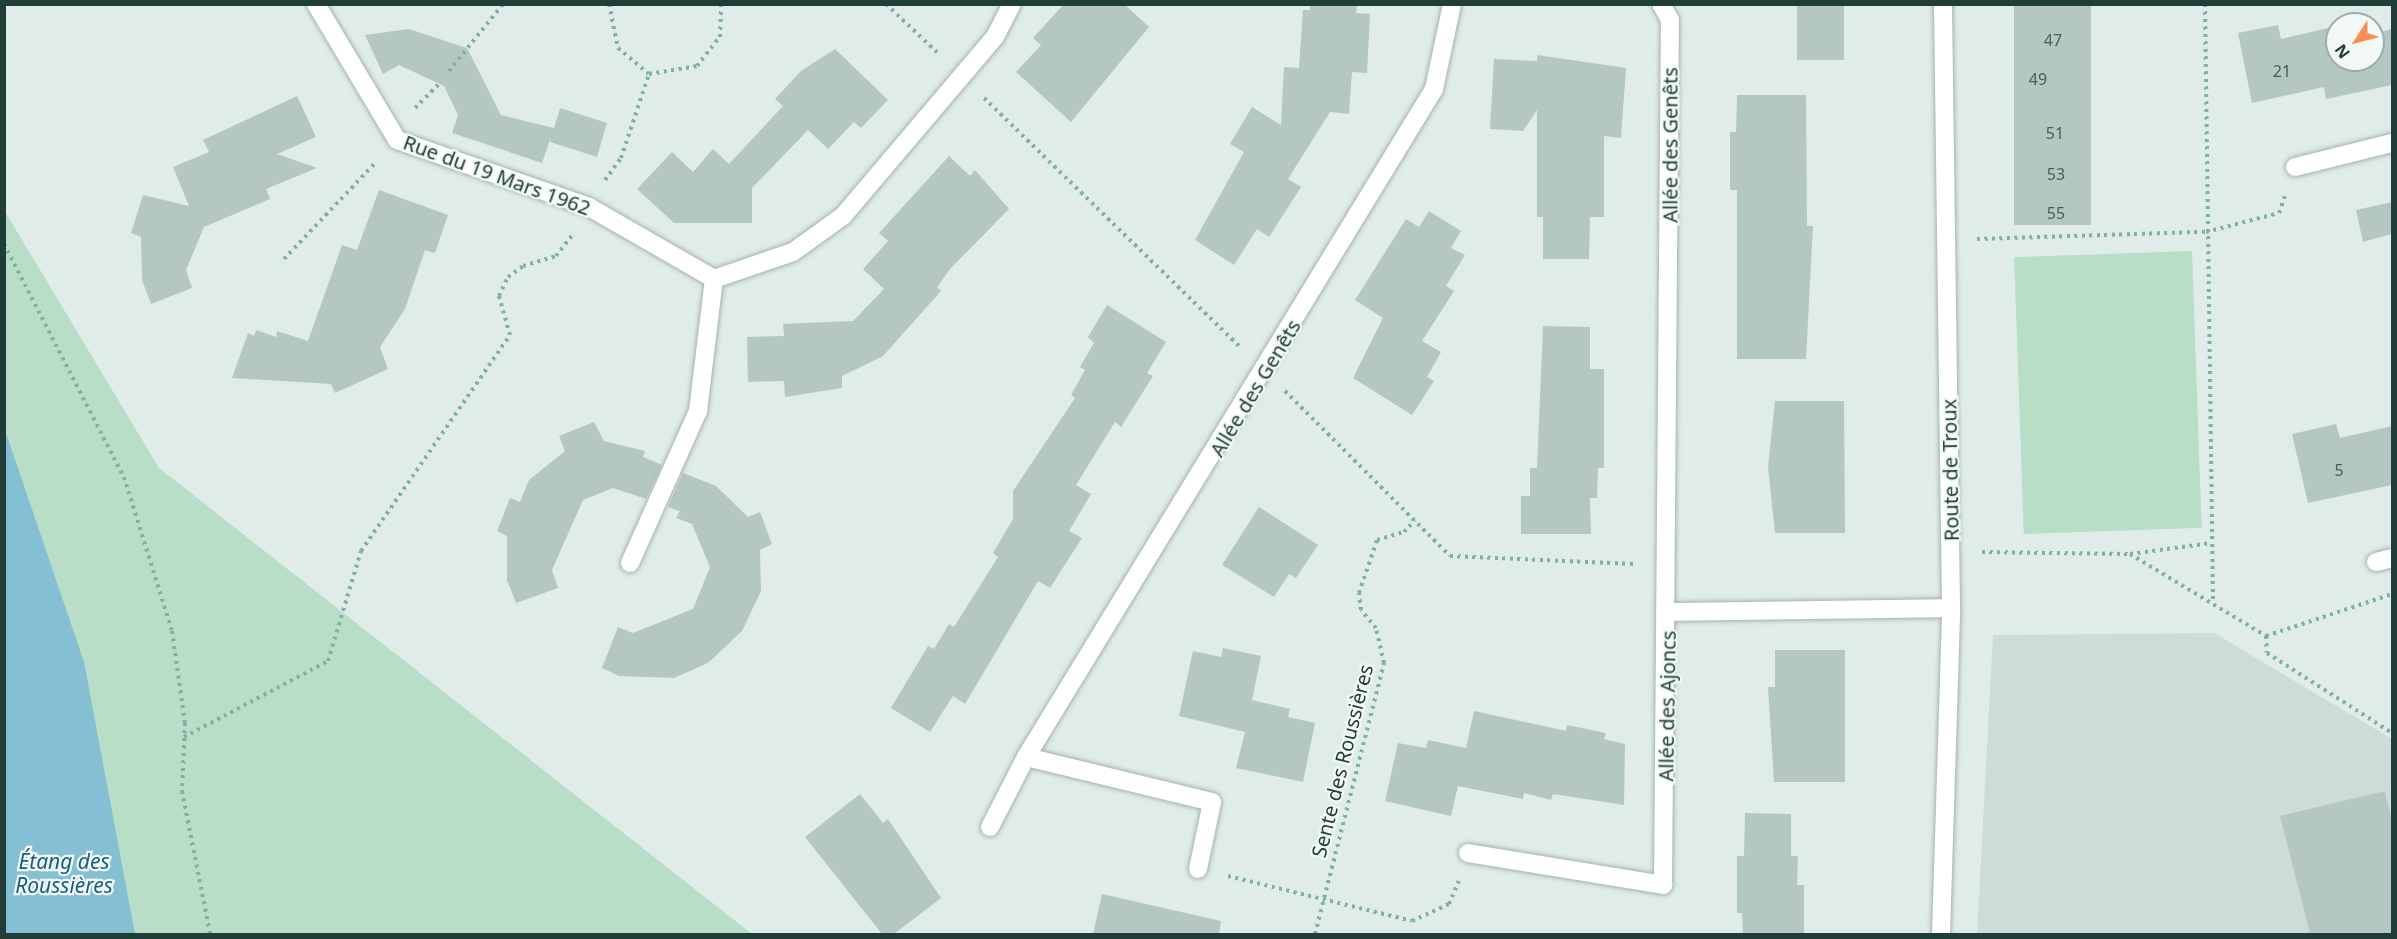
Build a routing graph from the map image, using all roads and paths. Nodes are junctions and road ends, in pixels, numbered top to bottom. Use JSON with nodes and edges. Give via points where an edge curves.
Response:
{"nodes":[{"id":1,"x":316,"y":4,"type":"edge"},
{"id":2,"x":503,"y":4,"type":"edge"},
{"id":3,"x":609,"y":4,"type":"edge"},
{"id":4,"x":722,"y":4,"type":"edge"},
{"id":5,"x":1012,"y":4,"type":"edge"},
{"id":6,"x":1452,"y":4,"type":"edge"},
{"id":7,"x":1661,"y":4,"type":"edge"},
{"id":8,"x":1943,"y":4,"type":"edge"},
{"id":9,"x":2205,"y":4,"type":"edge"},
{"id":10,"x":449,"y":71,"type":"dead end"},
{"id":11,"x":649,"y":74,"type":"junction"},
{"id":12,"x":440,"y":83,"type":"dead end"},
{"id":13,"x":397,"y":140,"type":"junction"},
{"id":14,"x":2392,"y":143,"type":"edge"},
{"id":15,"x":2295,"y":167,"type":"joint"},
{"id":16,"x":589,"y":207,"type":"junction"},
{"id":17,"x":2206,"y":232,"type":"junction"},
{"id":18,"x":1947,"y":240,"type":"junction"},
{"id":19,"x":4,"y":244,"type":"edge"},
{"id":20,"x":284,"y":259,"type":"dead end"},
{"id":21,"x":714,"y":279,"type":"junction"},
{"id":22,"x":1415,"y":520,"type":"dead end"},
{"id":23,"x":2211,"y":543,"type":"junction"},
{"id":24,"x":1982,"y":552,"type":"dead end"},
{"id":25,"x":2130,"y":554,"type":"junction"},
{"id":26,"x":630,"y":563,"type":"dead end"},
{"id":27,"x":2392,"y":594,"type":"edge"},
{"id":28,"x":2213,"y":603,"type":"junction"},
{"id":29,"x":1951,"y":608,"type":"junction"},
{"id":30,"x":1669,"y":612,"type":"junction"},
{"id":31,"x":2266,"y":636,"type":"junction"},
{"id":32,"x":2392,"y":732,"type":"edge"},
{"id":33,"x":184,"y":737,"type":"junction"},
{"id":34,"x":1026,"y":757,"type":"junction"},
{"id":35,"x":990,"y":827,"type":"dead end"},
{"id":36,"x":1469,"y":853,"type":"joint"},
{"id":37,"x":1198,"y":869,"type":"joint"},
{"id":38,"x":1324,"y":897,"type":"junction"},
{"id":39,"x":210,"y":934,"type":"edge"},
{"id":40,"x":1315,"y":934,"type":"edge"},
{"id":41,"x":1941,"y":934,"type":"edge"}],
"edges":[{"from":1,"to":13,"type":"street","name":"Rue du 19 Mars 1962"},
{"from":2,"to":10,"type":"path"},
{"from":3,"to":11,"type":"path","via":[[618,48]]},
{"from":4,"to":11,"type":"path","via":[[720,37],[697,66]]},
{"from":5,"to":21,"type":"street","via":[[995,37],[843,216],[793,252]]},
{"from":6,"to":34,"type":"street","name":"Allée des Genêts","via":[[1434,89]]},
{"from":7,"to":30,"type":"street","name":"Allée des Genêts","via":[[1670,20]]},
{"from":8,"to":18,"type":"street","name":"Route de Troux"},
{"from":9,"to":17,"type":"path"},
{"from":11,"to":16,"type":"path","via":[[621,158]]},
{"from":12,"to":13,"type":"path","via":[[410,112]]},
{"from":13,"to":16,"type":"street","name":"Rue du 19 Mars 1962"},
{"from":13,"to":20,"type":"path"},
{"from":14,"to":15,"type":"street"},
{"from":15,"to":17,"type":"path","via":[[2279,213]]},
{"from":16,"to":21,"type":"street","name":"Rue du 19 Mars 1962"},
{"from":16,"to":33,"type":"path","via":[[556,256],[523,266],[508,277],[499,296],[510,335],[361,551],[328,661]]},
{"from":17,"to":18,"type":"path"},
{"from":17,"to":23,"type":"path"},
{"from":18,"to":29,"type":"street","name":"Route de Troux"},
{"from":19,"to":33,"type":"path","via":[[124,477],[176,651]]},
{"from":21,"to":26,"type":"street","via":[[698,411]]},
{"from":22,"to":38,"type":"path","name":"Sente des Roussières","via":[[1404,532],[1377,540],[1359,593],[1361,610],[1376,628],[1384,663]]},
{"from":23,"to":25,"type":"path"},
{"from":23,"to":28,"type":"path"},
{"from":24,"to":25,"type":"path"},
{"from":25,"to":28,"type":"path"},
{"from":27,"to":31,"type":"path"},
{"from":28,"to":31,"type":"path"},
{"from":29,"to":30,"type":"street","name":"Allée des Ajoncs"},
{"from":29,"to":41,"type":"street","name":"Route de Troux"},
{"from":30,"to":36,"type":"street","name":"Allée des Ajoncs","via":[[1662,885]]},
{"from":31,"to":32,"type":"path","via":[[2267,653]]},
{"from":33,"to":39,"type":"path","via":[[182,791]]},
{"from":34,"to":35,"type":"street","name":"Allée des Genêts"},
{"from":34,"to":37,"type":"street","via":[[1212,802]]},
{"from":36,"to":38,"type":"path","via":[[1449,904],[1412,921]]},
{"from":37,"to":38,"type":"path"},
{"from":38,"to":40,"type":"path","name":"Sente des Roussières"}]}
